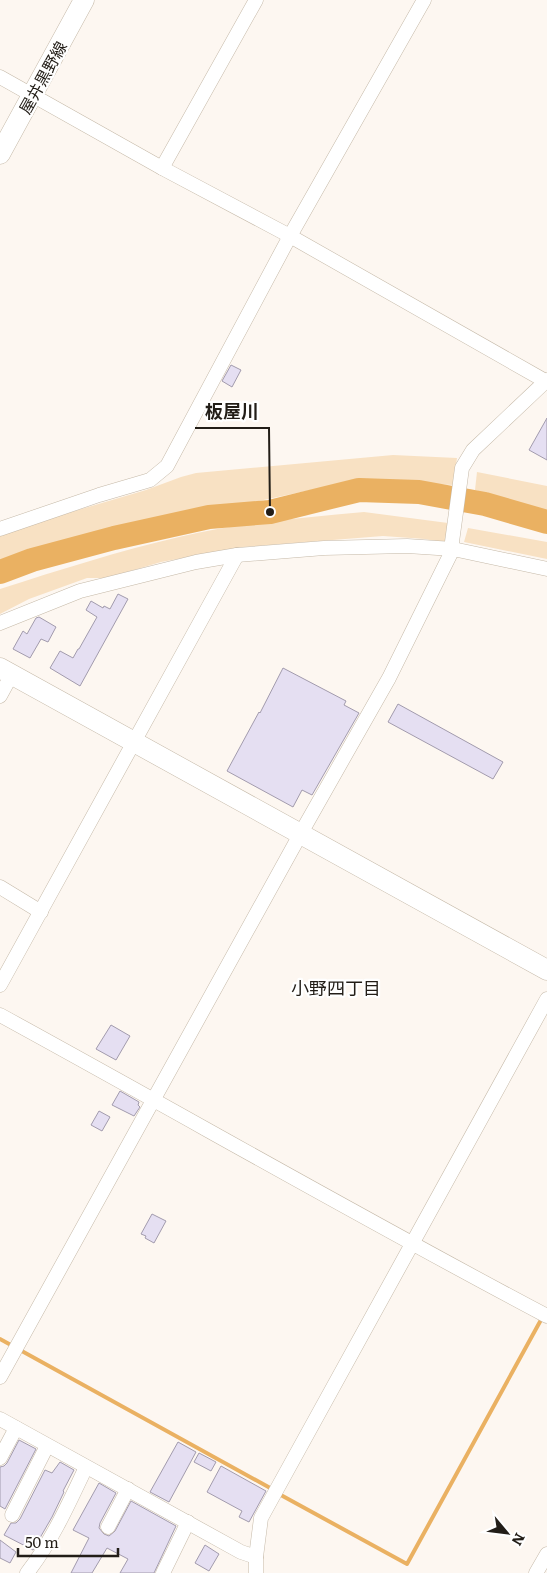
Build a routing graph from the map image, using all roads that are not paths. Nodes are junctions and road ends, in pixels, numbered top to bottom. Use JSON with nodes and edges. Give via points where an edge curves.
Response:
{"nodes":[{"id":1,"x":84,"y":0,"type":"edge"},
{"id":2,"x":256,"y":0,"type":"edge"},
{"id":3,"x":424,"y":0,"type":"edge"},
{"id":4,"x":0,"y":77,"type":"edge"},
{"id":5,"x":32,"y":95,"type":"junction"},
{"id":6,"x":0,"y":154,"type":"edge"},
{"id":7,"x":162,"y":168,"type":"junction"},
{"id":8,"x":290,"y":236,"type":"junction"},
{"id":9,"x":547,"y":381,"type":"edge"},
{"id":10,"x":0,"y":529,"type":"edge"},
{"id":11,"x":453,"y":546,"type":"junction"},
{"id":12,"x":237,"y":556,"type":"junction"},
{"id":13,"x":547,"y":569,"type":"edge"},
{"id":14,"x":0,"y":623,"type":"edge"},
{"id":15,"x":6,"y":671,"type":"edge"},
{"id":16,"x":0,"y":696,"type":"edge"},
{"id":17,"x":134,"y":743,"type":"junction"},
{"id":18,"x":301,"y":833,"type":"junction"},
{"id":19,"x":0,"y":887,"type":"edge"},
{"id":20,"x":41,"y":912,"type":"junction"},
{"id":21,"x":547,"y":970,"type":"edge"},
{"id":22,"x":0,"y":984,"type":"edge"},
{"id":23,"x":547,"y":999,"type":"edge"},
{"id":24,"x":0,"y":1015,"type":"edge"},
{"id":25,"x":153,"y":1099,"type":"junction"},
{"id":26,"x":412,"y":1244,"type":"junction"},
{"id":27,"x":547,"y":1316,"type":"edge"},
{"id":28,"x":0,"y":1377,"type":"edge"},
{"id":29,"x":0,"y":1419,"type":"edge"},
{"id":30,"x":16,"y":1428,"type":"junction"},
{"id":31,"x":47,"y":1446,"type":"junction"},
{"id":32,"x":0,"y":1458,"type":"edge"},
{"id":33,"x":86,"y":1467,"type":"junction"},
{"id":34,"x":128,"y":1489,"type":"junction"},
{"id":35,"x":12,"y":1515,"type":"dead end"},
{"id":36,"x":188,"y":1522,"type":"junction"},
{"id":37,"x":108,"y":1527,"type":"dead end"},
{"id":38,"x":547,"y":1554,"type":"edge"},
{"id":39,"x":258,"y":1569,"type":"edge"},
{"id":40,"x":27,"y":1573,"type":"edge"},
{"id":41,"x":163,"y":1573,"type":"edge"},
{"id":42,"x":536,"y":1573,"type":"edge"}],
"edges":[{"from":1,"to":5,"type":"street","name":"屋井黒野線"},
{"from":2,"to":7,"type":"street"},
{"from":3,"to":8,"type":"street"},
{"from":4,"to":5,"type":"street"},
{"from":5,"to":6,"type":"street","name":"屋井黒野線"},
{"from":5,"to":7,"type":"street"},
{"from":7,"to":8,"type":"street"},
{"from":8,"to":9,"type":"street"},
{"from":8,"to":10,"type":"street","via":[[166,466],[150,480]]},
{"from":9,"to":11,"type":"street","via":[[473,450],[462,468]]},
{"from":11,"to":12,"type":"street","via":[[324,548]]},
{"from":11,"to":13,"type":"street"},
{"from":11,"to":18,"type":"street","via":[[390,678]]},
{"from":12,"to":14,"type":"street","via":[[196,562],[80,592]]},
{"from":12,"to":17,"type":"street"},
{"from":15,"to":16,"type":"street"},
{"from":15,"to":17,"type":"street"},
{"from":17,"to":18,"type":"street"},
{"from":17,"to":20,"type":"street"},
{"from":18,"to":21,"type":"street"},
{"from":18,"to":25,"type":"street"},
{"from":19,"to":20,"type":"street"},
{"from":20,"to":22,"type":"street"},
{"from":23,"to":26,"type":"street"},
{"from":24,"to":25,"type":"street"},
{"from":25,"to":26,"type":"street"},
{"from":25,"to":28,"type":"street"},
{"from":26,"to":27,"type":"street"},
{"from":26,"to":39,"type":"street","via":[[261,1518]]},
{"from":29,"to":30,"type":"street"},
{"from":30,"to":31,"type":"street"},
{"from":30,"to":32,"type":"street"},
{"from":31,"to":33,"type":"street"},
{"from":31,"to":35,"type":"street"},
{"from":33,"to":34,"type":"street"},
{"from":33,"to":40,"type":"street","via":[[63,1516]]},
{"from":34,"to":36,"type":"street"},
{"from":34,"to":37,"type":"street"},
{"from":36,"to":39,"type":"street","via":[[241,1552]]},
{"from":36,"to":41,"type":"street"},
{"from":38,"to":42,"type":"street"}]}
